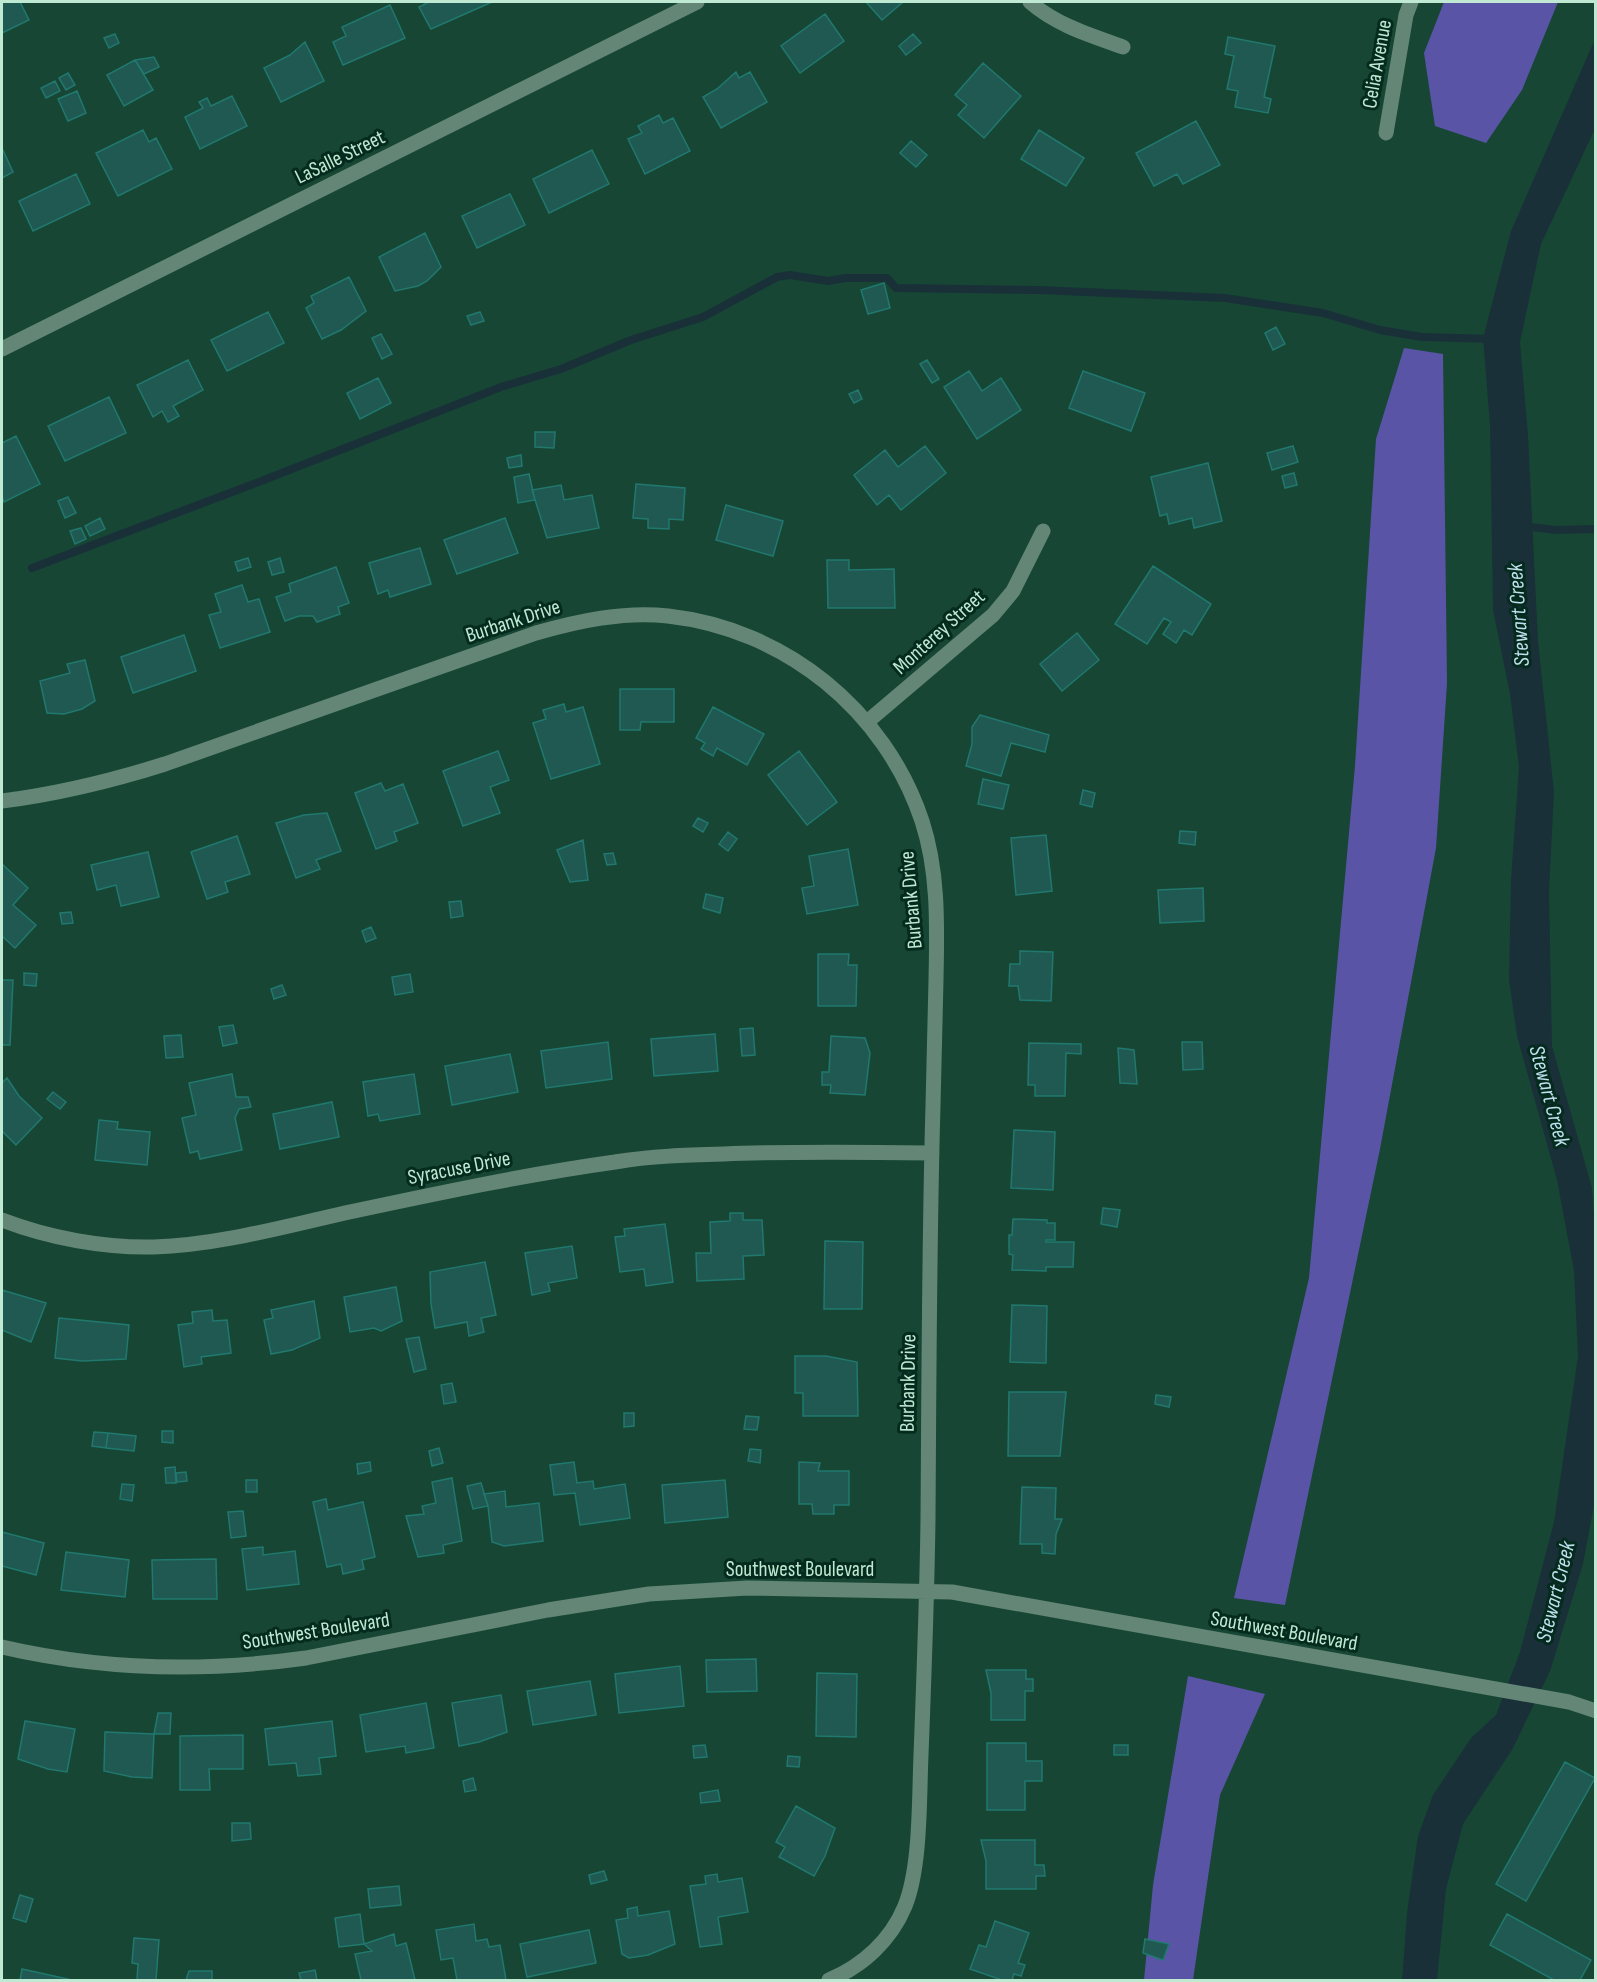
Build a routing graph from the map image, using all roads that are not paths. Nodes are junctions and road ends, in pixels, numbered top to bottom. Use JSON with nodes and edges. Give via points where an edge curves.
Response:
{"nodes":[{"id":1,"x":697,"y":2,"type":"edge"},
{"id":2,"x":1030,"y":2,"type":"edge"},
{"id":3,"x":1411,"y":2,"type":"edge"},
{"id":4,"x":1123,"y":47,"type":"dead end"},
{"id":5,"x":1386,"y":133,"type":"dead end"},
{"id":6,"x":2,"y":349,"type":"edge"},
{"id":7,"x":1043,"y":531,"type":"dead end"},
{"id":8,"x":867,"y":722,"type":"junction"},
{"id":9,"x":2,"y":801,"type":"edge"},
{"id":10,"x":932,"y":1154,"type":"junction"},
{"id":11,"x":2,"y":1220,"type":"edge"},
{"id":12,"x":927,"y":1592,"type":"junction"},
{"id":13,"x":2,"y":1647,"type":"edge"},
{"id":14,"x":1596,"y":1711,"type":"edge"},
{"id":15,"x":829,"y":1980,"type":"edge"}],
"edges":[{"from":1,"to":6,"type":"street","name":"LaSalle Street"},
{"from":2,"to":4,"type":"street","via":[[1066,26]]},
{"from":3,"to":5,"type":"street","name":"Celia Avenue"},
{"from":7,"to":8,"type":"street","name":"Monterey Street","via":[[1013,591],[993,615]]},
{"from":8,"to":9,"type":"street","name":"Burbank Drive","via":[[830,684],[760,640],[715,624],[667,616],[621,615],[536,633],[127,776],[43,796]]},
{"from":8,"to":10,"type":"street","name":"Burbank Drive","via":[[905,779],[923,824],[934,873],[937,923]]},
{"from":10,"to":11,"type":"street","name":"Syracuse Drive","via":[[798,1151],[617,1161],[505,1179],[211,1241],[156,1247],[69,1239]]},
{"from":10,"to":12,"type":"street","name":"Burbank Drive"},
{"from":12,"to":13,"type":"street","name":"Southwest Boulevard","via":[[757,1587],[650,1594],[306,1658],[227,1665],[153,1667],[98,1663]]},
{"from":12,"to":14,"type":"street","name":"Southwest Boulevard","via":[[952,1592],[1569,1702]]},
{"from":12,"to":15,"type":"street","name":"Burbank Drive","via":[[919,1800],[909,1896],[885,1940],[861,1964]]}]}
